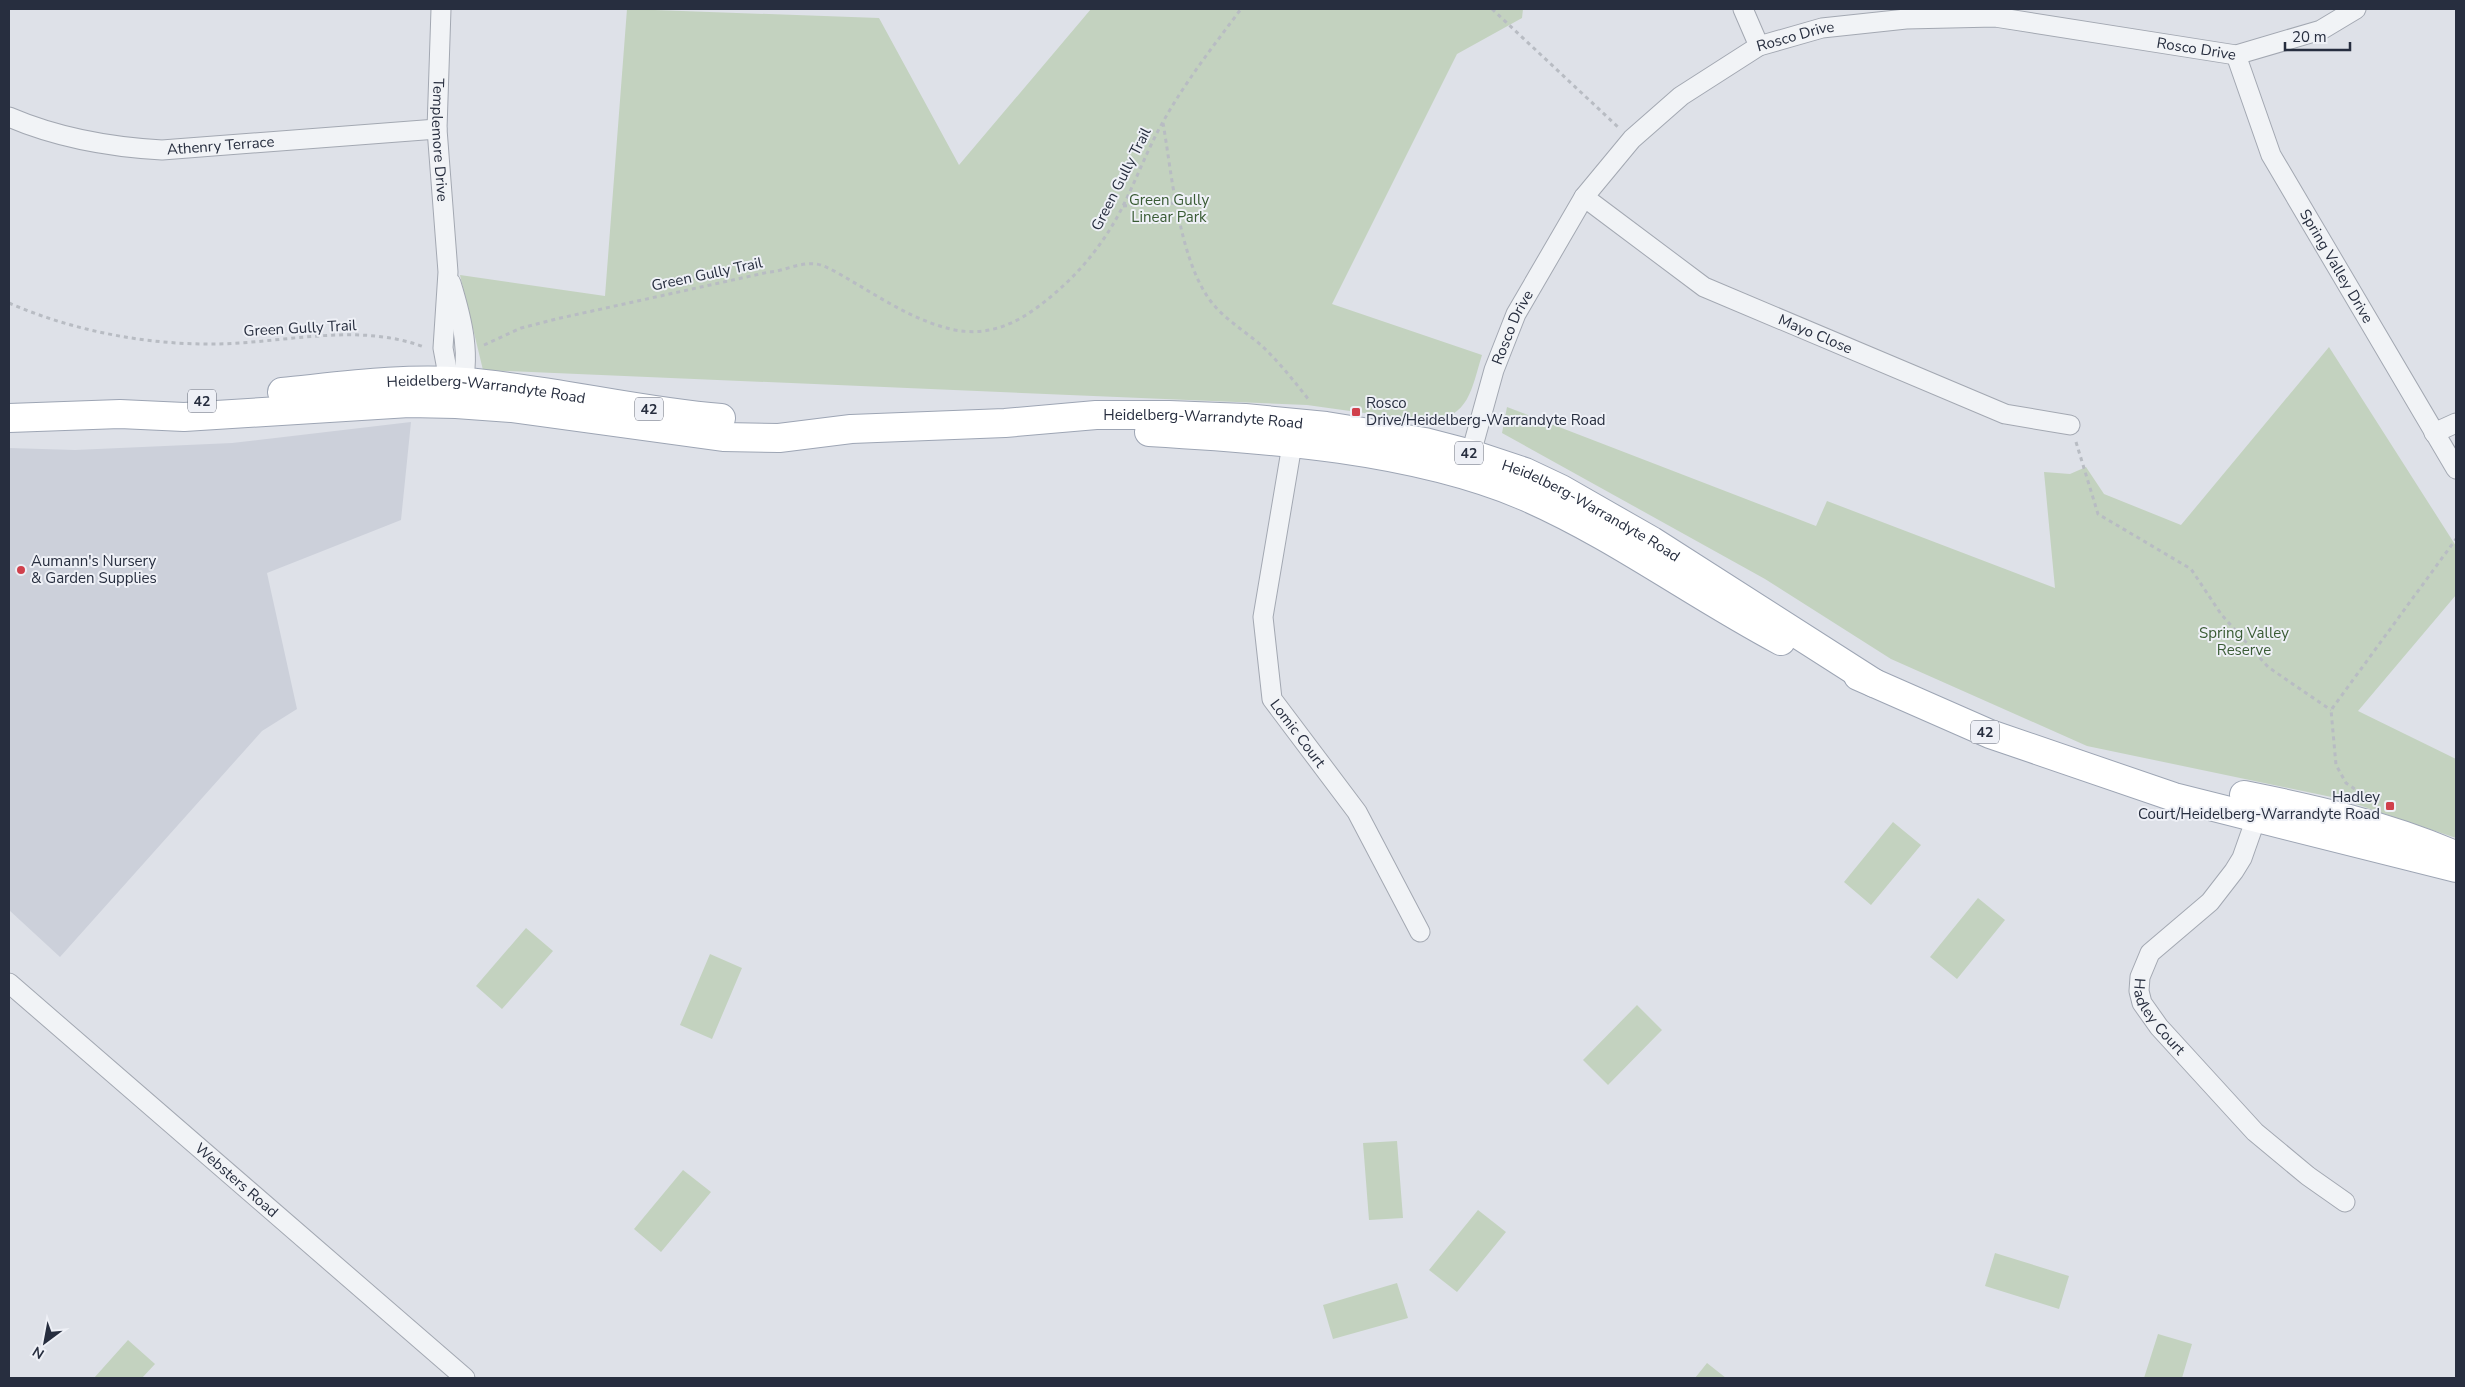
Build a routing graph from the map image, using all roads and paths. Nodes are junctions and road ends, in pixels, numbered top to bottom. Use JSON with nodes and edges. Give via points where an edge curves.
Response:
{"nodes":[{"id":1,"x":441,"y":9,"type":"edge"},
{"id":2,"x":1241,"y":9,"type":"edge"},
{"id":3,"x":1492,"y":9,"type":"edge"},
{"id":4,"x":1743,"y":9,"type":"edge"},
{"id":5,"x":2356,"y":9,"type":"edge"},
{"id":6,"x":1996,"y":13,"type":"edge"},
{"id":7,"x":1759,"y":46,"type":"junction"},
{"id":8,"x":2236,"y":54,"type":"junction"},
{"id":9,"x":9,"y":117,"type":"edge"},
{"id":10,"x":1163,"y":121,"type":"junction"},
{"id":11,"x":437,"y":129,"type":"junction"},
{"id":12,"x":1632,"y":139,"type":"junction"},
{"id":13,"x":1584,"y":197,"type":"junction"},
{"id":14,"x":1175,"y":203,"type":"junction"},
{"id":15,"x":1123,"y":206,"type":"junction"},
{"id":16,"x":448,"y":272,"type":"junction"},
{"id":17,"x":9,"y":303,"type":"edge"},
{"id":18,"x":443,"y":348,"type":"junction"},
{"id":19,"x":466,"y":349,"type":"junction"},
{"id":20,"x":456,"y":389,"type":"junction"},
{"id":21,"x":9,"y":418,"type":"edge"},
{"id":22,"x":2456,"y":423,"type":"edge"},
{"id":23,"x":1301,"y":424,"type":"junction"},
{"id":24,"x":2070,"y":425,"type":"joint"},
{"id":25,"x":2434,"y":433,"type":"junction"},
{"id":26,"x":1468,"y":465,"type":"junction"},
{"id":27,"x":2456,"y":469,"type":"edge"},
{"id":28,"x":2456,"y":539,"type":"edge"},
{"id":29,"x":2331,"y":710,"type":"junction"},
{"id":30,"x":2373,"y":801,"type":"dead end"},
{"id":31,"x":2260,"y":808,"type":"junction"},
{"id":32,"x":2456,"y":856,"type":"edge"},
{"id":33,"x":2456,"y":868,"type":"edge"},
{"id":34,"x":1420,"y":932,"type":"dead end"},
{"id":35,"x":9,"y":983,"type":"edge"},
{"id":36,"x":2345,"y":1202,"type":"dead end"},
{"id":37,"x":465,"y":1378,"type":"edge"}],
"edges":[{"from":1,"to":11,"type":"street","name":"Templemore Drive"},
{"from":2,"to":10,"type":"path","name":"Green Gully Trail"},
{"from":3,"to":12,"type":"path"},
{"from":4,"to":7,"type":"street"},
{"from":5,"to":8,"type":"street","name":"Rosco Drive","via":[[2321,30]]},
{"from":6,"to":7,"type":"street","name":"Rosco Drive","via":[[1822,28]]},
{"from":6,"to":8,"type":"street","name":"Rosco Drive"},
{"from":7,"to":12,"type":"street","name":"Rosco Drive","via":[[1682,96]]},
{"from":8,"to":25,"type":"street","name":"Spring Valley Drive","via":[[2271,155]]},
{"from":9,"to":11,"type":"street","name":"Athenry Terrace","via":[[76,140],[121,148],[162,150]]},
{"from":10,"to":14,"type":"path"},
{"from":10,"to":15,"type":"path","name":"Green Gully Trail"},
{"from":11,"to":16,"type":"street","name":"Templemore Drive"},
{"from":12,"to":13,"type":"street","name":"Rosco Drive"},
{"from":13,"to":24,"type":"street","name":"Mayo Close","via":[[1704,286],[2005,414]]},
{"from":13,"to":26,"type":"street","name":"Rosco Drive","via":[[1516,314],[1494,370]]},
{"from":14,"to":15,"type":"path"},
{"from":14,"to":23,"type":"path","via":[[1194,268],[1205,293],[1225,316],[1264,348]]},
{"from":15,"to":19,"type":"path","name":"Green Gully Trail","via":[[1102,241],[1071,280],[1027,316],[992,330],[955,330],[926,321],[818,264],[792,265],[783,271],[556,319],[521,328],[476,350]]},
{"from":16,"to":18,"type":"street","name":"Templemore Drive"},
{"from":16,"to":19,"type":"street","name":"Templemore Drive"},
{"from":17,"to":18,"type":"path","name":"Green Gully Trail","via":[[92,330],[176,344],[342,335],[370,336],[426,348]]},
{"from":18,"to":20,"type":"street","name":"Templemore Drive"},
{"from":19,"to":20,"type":"street","name":"Templemore Drive"},
{"from":20,"to":21,"type":"main road","name":"Heidelberg-Warrandyte Road","number":"42","via":[[359,385],[186,402],[120,414]]},
{"from":20,"to":23,"type":"main road","name":"Heidelberg-Warrandyte Road","number":"42","via":[[512,387],[657,411],[851,429],[1169,414]]},
{"from":22,"to":25,"type":"street"},
{"from":23,"to":26,"type":"main road","name":"Heidelberg-Warrandyte Road","number":"42","via":[[1425,442]]},
{"from":23,"to":34,"type":"street","name":"Lomic Court","via":[[1263,617],[1272,699],[1357,812]]},
{"from":24,"to":29,"type":"path","via":[[2098,514],[2191,569],[2221,614],[2268,667]]},
{"from":25,"to":27,"type":"street","name":"Spring Valley Drive"},
{"from":26,"to":31,"type":"main road","name":"Heidelberg-Warrandyte Road","number":"42","via":[[1525,472],[1608,514],[1874,683],[1990,734],[2099,772],[2168,781]]},
{"from":28,"to":29,"type":"path"},
{"from":29,"to":30,"type":"path","via":[[2336,765],[2346,783]]},
{"from":31,"to":32,"type":"main road","name":"Heidelberg-Warrandyte Road","number":"42","via":[[2357,819]]},
{"from":31,"to":33,"type":"main road","name":"Heidelberg-Warrandyte Road","number":"42"},
{"from":31,"to":36,"type":"street","name":"Hadley Court","via":[[2242,858],[2224,886],[2150,953],[2140,977],[2139,990],[2142,1003],[2159,1027],[2255,1132]]},
{"from":35,"to":37,"type":"street","name":"Websters Road"}]}
